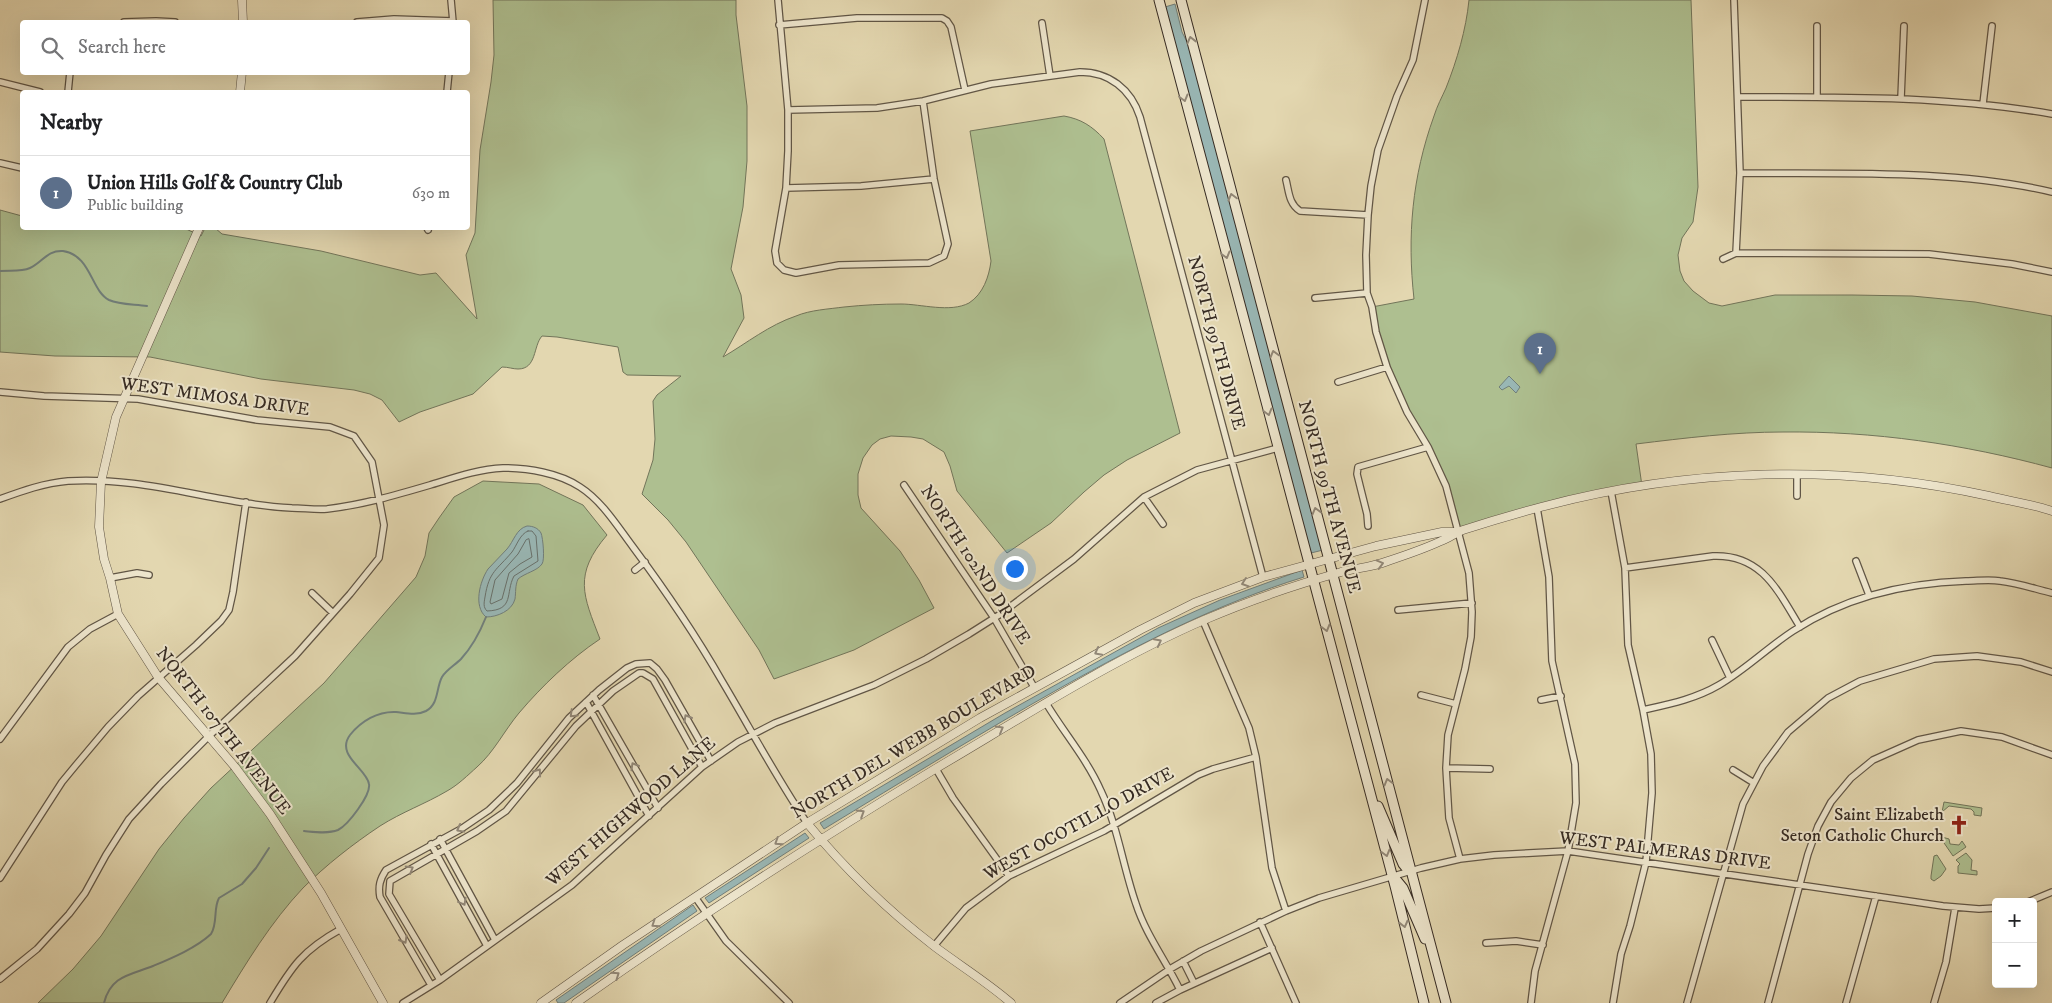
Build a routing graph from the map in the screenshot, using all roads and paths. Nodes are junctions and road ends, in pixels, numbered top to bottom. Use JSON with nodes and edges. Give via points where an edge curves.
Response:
{"nodes":[{"id":1,"x":242,"y":0,"type":"edge"},
{"id":2,"x":451,"y":0,"type":"edge"},
{"id":3,"x":778,"y":0,"type":"edge"},
{"id":4,"x":1158,"y":0,"type":"edge"},
{"id":5,"x":1181,"y":0,"type":"edge"},
{"id":6,"x":1425,"y":0,"type":"edge"},
{"id":7,"x":1734,"y":0,"type":"edge"},
{"id":8,"x":243,"y":20,"type":"edge"},
{"id":9,"x":382,"y":20,"type":"edge"},
{"id":10,"x":414,"y":20,"type":"edge"},
{"id":11,"x":453,"y":20,"type":"edge"},
{"id":12,"x":1042,"y":23,"type":"dead end"},
{"id":13,"x":779,"y":25,"type":"junction"},
{"id":14,"x":1817,"y":26,"type":"dead end"},
{"id":15,"x":1904,"y":26,"type":"dead end"},
{"id":16,"x":1992,"y":26,"type":"dead end"},
{"id":17,"x":70,"y":75,"type":"edge"},
{"id":18,"x":242,"y":75,"type":"edge"},
{"id":19,"x":449,"y":75,"type":"edge"},
{"id":20,"x":1050,"y":76,"type":"junction"},
{"id":21,"x":0,"y":82,"type":"edge"},
{"id":22,"x":32,"y":90,"type":"edge"},
{"id":23,"x":68,"y":90,"type":"edge"},
{"id":24,"x":240,"y":90,"type":"edge"},
{"id":25,"x":447,"y":90,"type":"edge"},
{"id":26,"x":965,"y":90,"type":"junction"},
{"id":27,"x":1738,"y":97,"type":"junction"},
{"id":28,"x":1817,"y":97,"type":"junction"},
{"id":29,"x":1901,"y":98,"type":"junction"},
{"id":30,"x":923,"y":101,"type":"junction"},
{"id":31,"x":1983,"y":104,"type":"junction"},
{"id":32,"x":788,"y":110,"type":"junction"},
{"id":33,"x":2052,"y":114,"type":"edge"},
{"id":34,"x":0,"y":163,"type":"edge"},
{"id":35,"x":20,"y":168,"type":"edge"},
{"id":36,"x":1740,"y":173,"type":"junction"},
{"id":37,"x":934,"y":179,"type":"junction"},
{"id":38,"x":1286,"y":180,"type":"dead end"},
{"id":39,"x":786,"y":188,"type":"junction"},
{"id":40,"x":2052,"y":192,"type":"edge"},
{"id":41,"x":1368,"y":215,"type":"junction"},
{"id":42,"x":198,"y":230,"type":"edge"},
{"id":43,"x":1736,"y":253,"type":"junction"},
{"id":44,"x":1724,"y":259,"type":"dead end"},
{"id":45,"x":2052,"y":272,"type":"edge"},
{"id":46,"x":1368,"y":293,"type":"junction"},
{"id":47,"x":1315,"y":298,"type":"dead end"},
{"id":48,"x":1387,"y":367,"type":"junction"},
{"id":49,"x":1338,"y":382,"type":"dead end"},
{"id":50,"x":0,"y":392,"type":"edge"},
{"id":51,"x":123,"y":398,"type":"junction"},
{"id":52,"x":1428,"y":447,"type":"junction"},
{"id":53,"x":1278,"y":448,"type":"junction"},
{"id":54,"x":1231,"y":460,"type":"junction"},
{"id":55,"x":1797,"y":474,"type":"junction"},
{"id":56,"x":101,"y":482,"type":"junction"},
{"id":57,"x":904,"y":485,"type":"dead end"},
{"id":58,"x":1612,"y":490,"type":"junction"},
{"id":59,"x":1797,"y":496,"type":"dead end"},
{"id":60,"x":1144,"y":497,"type":"junction"},
{"id":61,"x":0,"y":499,"type":"edge"},
{"id":62,"x":379,"y":500,"type":"junction"},
{"id":63,"x":246,"y":502,"type":"junction"},
{"id":64,"x":1537,"y":508,"type":"junction"},
{"id":65,"x":2052,"y":510,"type":"edge"},
{"id":66,"x":1164,"y":524,"type":"dead end"},
{"id":67,"x":1368,"y":526,"type":"dead end"},
{"id":68,"x":1459,"y":532,"type":"junction"},
{"id":69,"x":1328,"y":558,"type":"junction"},
{"id":70,"x":1856,"y":561,"type":"dead end"},
{"id":71,"x":645,"y":562,"type":"junction"},
{"id":72,"x":1308,"y":563,"type":"junction"},
{"id":73,"x":1625,"y":568,"type":"junction"},
{"id":74,"x":634,"y":570,"type":"dead end"},
{"id":75,"x":149,"y":575,"type":"dead end"},
{"id":76,"x":1333,"y":575,"type":"junction"},
{"id":77,"x":1263,"y":577,"type":"junction"},
{"id":78,"x":110,"y":578,"type":"junction"},
{"id":79,"x":1313,"y":581,"type":"junction"},
{"id":80,"x":312,"y":593,"type":"dead end"},
{"id":81,"x":2052,"y":593,"type":"edge"},
{"id":82,"x":1869,"y":595,"type":"junction"},
{"id":83,"x":1472,"y":603,"type":"junction"},
{"id":84,"x":1398,"y":610,"type":"dead end"},
{"id":85,"x":333,"y":613,"type":"junction"},
{"id":86,"x":118,"y":614,"type":"junction"},
{"id":87,"x":994,"y":618,"type":"junction"},
{"id":88,"x":1203,"y":621,"type":"junction"},
{"id":89,"x":1800,"y":627,"type":"junction"},
{"id":90,"x":1712,"y":640,"type":"dead end"},
{"id":91,"x":2052,"y":672,"type":"edge"},
{"id":92,"x":158,"y":677,"type":"junction"},
{"id":93,"x":1730,"y":678,"type":"junction"},
{"id":94,"x":1034,"y":687,"type":"junction"},
{"id":95,"x":593,"y":695,"type":"junction"},
{"id":96,"x":1420,"y":695,"type":"dead end"},
{"id":97,"x":1561,"y":696,"type":"junction"},
{"id":98,"x":1542,"y":700,"type":"dead end"},
{"id":99,"x":586,"y":702,"type":"junction"},
{"id":100,"x":1046,"y":703,"type":"junction"},
{"id":101,"x":599,"y":704,"type":"junction"},
{"id":102,"x":1456,"y":704,"type":"junction"},
{"id":103,"x":1644,"y":710,"type":"junction"},
{"id":104,"x":591,"y":712,"type":"junction"},
{"id":105,"x":752,"y":734,"type":"junction"},
{"id":106,"x":209,"y":736,"type":"junction"},
{"id":107,"x":0,"y":739,"type":"edge"},
{"id":108,"x":2052,"y":755,"type":"edge"},
{"id":109,"x":1256,"y":757,"type":"junction"},
{"id":110,"x":711,"y":761,"type":"junction"},
{"id":111,"x":702,"y":767,"type":"junction"},
{"id":112,"x":1446,"y":768,"type":"junction"},
{"id":113,"x":1490,"y":768,"type":"dead end"},
{"id":114,"x":936,"y":769,"type":"junction"},
{"id":115,"x":1733,"y":770,"type":"dead end"},
{"id":116,"x":1368,"y":783,"type":"junction"},
{"id":117,"x":1754,"y":783,"type":"junction"},
{"id":118,"x":658,"y":808,"type":"junction"},
{"id":119,"x":649,"y":816,"type":"junction"},
{"id":120,"x":807,"y":823,"type":"junction"},
{"id":121,"x":1114,"y":825,"type":"junction"},
{"id":122,"x":440,"y":839,"type":"junction"},
{"id":123,"x":820,"y":839,"type":"junction"},
{"id":124,"x":431,"y":844,"type":"junction"},
{"id":125,"x":445,"y":849,"type":"junction"},
{"id":126,"x":1568,"y":851,"type":"junction"},
{"id":127,"x":436,"y":854,"type":"junction"},
{"id":128,"x":1460,"y":859,"type":"junction"},
{"id":129,"x":1646,"y":862,"type":"junction"},
{"id":130,"x":1412,"y":871,"type":"junction"},
{"id":131,"x":1723,"y":874,"type":"junction"},
{"id":132,"x":1009,"y":876,"type":"junction"},
{"id":133,"x":1392,"y":876,"type":"junction"},
{"id":134,"x":0,"y":878,"type":"edge"},
{"id":135,"x":1800,"y":885,"type":"junction"},
{"id":136,"x":2052,"y":892,"type":"edge"},
{"id":137,"x":1876,"y":896,"type":"junction"},
{"id":138,"x":695,"y":897,"type":"junction"},
{"id":139,"x":2037,"y":898,"type":"edge"},
{"id":140,"x":1954,"y":908,"type":"junction"},
{"id":141,"x":1992,"y":908,"type":"edge"},
{"id":142,"x":1286,"y":910,"type":"junction"},
{"id":143,"x":706,"y":912,"type":"junction"},
{"id":144,"x":1260,"y":922,"type":"junction"},
{"id":145,"x":341,"y":929,"type":"junction"},
{"id":146,"x":495,"y":940,"type":"junction"},
{"id":147,"x":1486,"y":943,"type":"dead end"},
{"id":148,"x":1543,"y":945,"type":"junction"},
{"id":149,"x":487,"y":946,"type":"junction"},
{"id":150,"x":934,"y":946,"type":"junction"},
{"id":151,"x":1272,"y":948,"type":"junction"},
{"id":152,"x":1435,"y":959,"type":"junction"},
{"id":153,"x":1183,"y":961,"type":"junction"},
{"id":154,"x":1170,"y":969,"type":"junction"},
{"id":155,"x":0,"y":979,"type":"edge"},
{"id":156,"x":440,"y":980,"type":"junction"},
{"id":157,"x":1194,"y":983,"type":"junction"},
{"id":158,"x":431,"y":985,"type":"junction"},
{"id":159,"x":1180,"y":990,"type":"junction"},
{"id":160,"x":545,"y":1002,"type":"edge"},
{"id":161,"x":270,"y":1003,"type":"edge"},
{"id":162,"x":383,"y":1003,"type":"edge"},
{"id":163,"x":403,"y":1003,"type":"edge"},
{"id":164,"x":576,"y":1003,"type":"edge"},
{"id":165,"x":788,"y":1003,"type":"edge"},
{"id":166,"x":1011,"y":1003,"type":"edge"},
{"id":167,"x":1120,"y":1003,"type":"edge"},
{"id":168,"x":1156,"y":1003,"type":"edge"},
{"id":169,"x":1296,"y":1003,"type":"edge"},
{"id":170,"x":1424,"y":1003,"type":"edge"},
{"id":171,"x":1446,"y":1003,"type":"edge"},
{"id":172,"x":1531,"y":1003,"type":"edge"},
{"id":173,"x":1613,"y":1003,"type":"edge"},
{"id":174,"x":1687,"y":1003,"type":"edge"},
{"id":175,"x":1768,"y":1003,"type":"edge"},
{"id":176,"x":1846,"y":1003,"type":"edge"},
{"id":177,"x":1934,"y":1003,"type":"edge"}],
"edges":[{"from":1,"to":8,"type":"street"},
{"from":2,"to":11,"type":"street"},
{"from":3,"to":13,"type":"street"},
{"from":4,"to":53,"type":"main road","name":"NORTH 99TH AVENUE","one_way":true},
{"from":69,"to":5,"type":"main road","name":"NORTH 99TH AVENUE","one_way":true},
{"from":6,"to":41,"type":"street","via":[[1413,60],[1378,150]]},
{"from":7,"to":27,"type":"street"},
{"from":9,"to":10,"type":"street"},
{"from":12,"to":20,"type":"street"},
{"from":13,"to":26,"type":"street","via":[[857,18],[942,18],[950,25]]},
{"from":13,"to":32,"type":"street"},
{"from":14,"to":28,"type":"street"},
{"from":15,"to":29,"type":"street"},
{"from":16,"to":31,"type":"street"},
{"from":17,"to":23,"type":"street"},
{"from":18,"to":24,"type":"street"},
{"from":19,"to":25,"type":"street"},
{"from":20,"to":26,"type":"street","name":"NORTH 99TH DRIVE"},
{"from":20,"to":54,"type":"street","name":"NORTH 99TH DRIVE","via":[[1088,72],[1109,78],[1135,103]]},
{"from":21,"to":22,"type":"street"},
{"from":26,"to":30,"type":"street","name":"NORTH 99TH DRIVE"},
{"from":27,"to":28,"type":"street"},
{"from":27,"to":36,"type":"street"},
{"from":28,"to":29,"type":"street"},
{"from":29,"to":31,"type":"street"},
{"from":30,"to":32,"type":"street","name":"NORTH 99TH DRIVE","via":[[877,108]]},
{"from":30,"to":37,"type":"street"},
{"from":31,"to":33,"type":"street"},
{"from":32,"to":39,"type":"street"},
{"from":34,"to":35,"type":"street"},
{"from":36,"to":40,"type":"street","via":[[1882,174],[2032,187]]},
{"from":36,"to":43,"type":"street"},
{"from":37,"to":39,"type":"street","via":[[861,186]]},
{"from":37,"to":39,"type":"street","via":[[948,244],[944,256],[929,263],[839,265],[796,273],[784,270],[775,252]]},
{"from":38,"to":41,"type":"street","via":[[1290,198],[1300,211]]},
{"from":41,"to":46,"type":"street"},
{"from":42,"to":51,"type":"street","name":"NORTH 107TH AVENUE"},
{"from":43,"to":44,"type":"street"},
{"from":43,"to":45,"type":"street","via":[[1928,254]]},
{"from":46,"to":47,"type":"street"},
{"from":46,"to":48,"type":"street"},
{"from":48,"to":49,"type":"street"},
{"from":48,"to":52,"type":"street","via":[[1407,412]]},
{"from":50,"to":51,"type":"street","name":"WEST MIMOSA DRIVE"},
{"from":51,"to":56,"type":"street","name":"NORTH 107TH AVENUE"},
{"from":51,"to":62,"type":"street","name":"WEST MIMOSA DRIVE","via":[[257,420],[330,427],[354,436],[372,462]]},
{"from":52,"to":67,"type":"street","via":[[1358,467]]},
{"from":52,"to":68,"type":"street","via":[[1446,486]]},
{"from":53,"to":54,"type":"street","name":"WEST HIGHWOOD LANE"},
{"from":53,"to":72,"type":"main road","name":"NORTH 99TH AVENUE"},
{"from":54,"to":60,"type":"street","name":"WEST HIGHWOOD LANE","via":[[1197,470]]},
{"from":54,"to":77,"type":"street","name":"NORTH 99TH DRIVE"},
{"from":55,"to":58,"type":"street","via":[[1709,478]]},
{"from":55,"to":59,"type":"street"},
{"from":55,"to":65,"type":"street","via":[[1893,479],[1954,488]]},
{"from":56,"to":61,"type":"street","via":[[67,481],[30,488]]},
{"from":56,"to":63,"type":"street","via":[[138,484]]},
{"from":56,"to":78,"type":"street","name":"NORTH 107TH AVENUE","via":[[99,527]]},
{"from":57,"to":87,"type":"street","name":"NORTH 102ND DRIVE"},
{"from":58,"to":64,"type":"street"},
{"from":58,"to":73,"type":"street"},
{"from":60,"to":66,"type":"street"},
{"from":60,"to":87,"type":"street","name":"WEST HIGHWOOD LANE","via":[[1074,559]]},
{"from":62,"to":63,"type":"street","via":[[325,509]]},
{"from":62,"to":71,"type":"street","via":[[500,468],[551,475],[580,487],[601,505]]},
{"from":62,"to":85,"type":"street","name":"WEST MIMOSA DRIVE","via":[[384,525],[380,558]]},
{"from":63,"to":92,"type":"street","via":[[229,610],[196,645]]},
{"from":64,"to":68,"type":"street"},
{"from":64,"to":97,"type":"street","via":[[1549,577],[1552,661]]},
{"from":68,"to":69,"type":"street","name":"NORTH DEL WEBB BOULEVARD","via":[[1411,538]]},
{"from":76,"to":68,"type":"street","name":"NORTH DEL WEBB BOULEVARD","one_way":true,"via":[[1383,563]]},
{"from":68,"to":83,"type":"street"},
{"from":69,"to":72,"type":"street","name":"NORTH DEL WEBB BOULEVARD"},
{"from":69,"to":76,"type":"main road","name":"NORTH 99TH AVENUE"},
{"from":70,"to":82,"type":"street"},
{"from":71,"to":74,"type":"street"},
{"from":71,"to":105,"type":"street","via":[[721,678]]},
{"from":72,"to":77,"type":"street","name":"NORTH DEL WEBB BOULEVARD"},
{"from":72,"to":79,"type":"main road","name":"NORTH 99TH AVENUE"},
{"from":73,"to":89,"type":"street","via":[[1713,556],[1740,559],[1772,582]]},
{"from":73,"to":103,"type":"street","via":[[1628,645]]},
{"from":75,"to":78,"type":"street","via":[[137,573]]},
{"from":76,"to":79,"type":"street","name":"NORTH DEL WEBB BOULEVARD"},
{"from":130,"to":76,"type":"main road","name":"NORTH 99TH AVENUE","one_way":true},
{"from":77,"to":94,"type":"street","name":"NORTH DEL WEBB BOULEVARD","one_way":true,"via":[[1194,603]]},
{"from":78,"to":86,"type":"street","name":"NORTH 107TH AVENUE"},
{"from":79,"to":88,"type":"street","name":"NORTH DEL WEBB BOULEVARD"},
{"from":79,"to":116,"type":"main road","name":"NORTH 99TH AVENUE","one_way":true},
{"from":80,"to":85,"type":"street"},
{"from":81,"to":82,"type":"street","via":[[1999,580],[1924,583]]},
{"from":82,"to":89,"type":"street","via":[[1828,611]]},
{"from":83,"to":84,"type":"street"},
{"from":83,"to":102,"type":"street","via":[[1470,646]]},
{"from":85,"to":106,"type":"street","name":"WEST MIMOSA DRIVE","via":[[295,656]]},
{"from":86,"to":92,"type":"street","name":"NORTH 107TH AVENUE"},
{"from":86,"to":107,"type":"street","via":[[90,629],[68,647]]},
{"from":87,"to":94,"type":"street","name":"NORTH 102ND DRIVE"},
{"from":87,"to":105,"type":"street","name":"WEST HIGHWOOD LANE","via":[[890,678]]},
{"from":100,"to":88,"type":"street","name":"NORTH DEL WEBB BOULEVARD","one_way":true},
{"from":88,"to":109,"type":"street","via":[[1249,728]]},
{"from":89,"to":93,"type":"street"},
{"from":90,"to":93,"type":"street"},
{"from":91,"to":117,"type":"street","via":[[2021,662],[1977,656],[1934,659],[1860,681],[1828,698],[1788,732]]},
{"from":92,"to":106,"type":"street","name":"NORTH 107TH AVENUE"},
{"from":92,"to":134,"type":"street","via":[[66,776]]},
{"from":93,"to":103,"type":"street","via":[[1692,698]]},
{"from":94,"to":120,"type":"street","name":"NORTH DEL WEBB BOULEVARD"},
{"from":95,"to":99,"type":"street"},
{"from":95,"to":101,"type":"street"},
{"from":110,"to":95,"type":"street","one_way":true,"via":[[665,680],[650,663],[627,668]]},
{"from":96,"to":102,"type":"street"},
{"from":97,"to":98,"type":"street"},
{"from":97,"to":126,"type":"street","via":[[1575,764],[1576,803]]},
{"from":99,"to":104,"type":"street"},
{"from":99,"to":122,"type":"street","one_way":true,"via":[[559,729],[501,799],[476,819]]},
{"from":114,"to":100,"type":"street","name":"NORTH DEL WEBB BOULEVARD","one_way":true},
{"from":100,"to":121,"type":"street","via":[[1093,775]]},
{"from":101,"to":104,"type":"street"},
{"from":101,"to":111,"type":"street","via":[[639,673],[648,675]]},
{"from":118,"to":101,"type":"street","one_way":true},
{"from":102,"to":112,"type":"street","via":[[1448,735]]},
{"from":103,"to":129,"type":"street","via":[[1651,754],[1652,793]]},
{"from":104,"to":119,"type":"street"},
{"from":125,"to":104,"type":"street","one_way":true,"via":[[506,811],[562,740]]},
{"from":105,"to":110,"type":"street","name":"WEST HIGHWOOD LANE"},
{"from":105,"to":120,"type":"street"},
{"from":106,"to":145,"type":"street","name":"NORTH 107TH AVENUE","via":[[270,814]]},
{"from":106,"to":155,"type":"street","name":"WEST MIMOSA DRIVE","via":[[129,819],[69,914],[37,949]]},
{"from":108,"to":135,"type":"street","via":[[2002,737],[1961,731],[1918,740],[1873,760],[1851,778],[1831,802],[1818,826]]},
{"from":109,"to":121,"type":"street","name":"WEST OCOTILLO DRIVE","via":[[1198,775]]},
{"from":109,"to":142,"type":"street","via":[[1272,868]]},
{"from":110,"to":111,"type":"street","name":"WEST HIGHWOOD LANE"},
{"from":111,"to":118,"type":"street","name":"WEST HIGHWOOD LANE"},
{"from":112,"to":113,"type":"street"},
{"from":112,"to":128,"type":"street","via":[[1450,818]]},
{"from":123,"to":114,"type":"street","name":"NORTH DEL WEBB BOULEVARD","one_way":true},
{"from":114,"to":132,"type":"street"},
{"from":115,"to":117,"type":"street"},
{"from":116,"to":130,"type":"main road","via":[[1403,864]]},
{"from":116,"to":133,"type":"main road","name":"NORTH 99TH AVENUE","one_way":true},
{"from":117,"to":131,"type":"street","via":[[1743,804]]},
{"from":118,"to":119,"type":"street","name":"WEST HIGHWOOD LANE"},
{"from":119,"to":146,"type":"street","name":"WEST HIGHWOOD LANE","via":[[572,886]]},
{"from":120,"to":123,"type":"street"},
{"from":120,"to":138,"type":"street","name":"NORTH DEL WEBB BOULEVARD","one_way":true},
{"from":121,"to":132,"type":"street","name":"WEST OCOTILLO DRIVE"},
{"from":121,"to":154,"type":"street","via":[[1141,919]]},
{"from":122,"to":124,"type":"street"},
{"from":122,"to":125,"type":"street"},
{"from":123,"to":143,"type":"street","name":"NORTH DEL WEBB BOULEVARD"},
{"from":123,"to":150,"type":"street","via":[[878,900]]},
{"from":124,"to":127,"type":"street"},
{"from":124,"to":158,"type":"street","one_way":true,"via":[[386,870],[379,890]]},
{"from":125,"to":127,"type":"street"},
{"from":125,"to":146,"type":"street"},
{"from":126,"to":128,"type":"street","name":"WEST PALMERAS DRIVE"},
{"from":126,"to":129,"type":"street","name":"WEST PALMERAS DRIVE"},
{"from":126,"to":148,"type":"street"},
{"from":127,"to":149,"type":"street","one_way":true},
{"from":156,"to":127,"type":"street","one_way":true,"via":[[389,894],[390,881]]},
{"from":128,"to":130,"type":"street","name":"WEST PALMERAS DRIVE"},
{"from":129,"to":131,"type":"street","name":"WEST PALMERAS DRIVE"},
{"from":129,"to":173,"type":"street","via":[[1621,954]]},
{"from":130,"to":133,"type":"street","name":"WEST PALMERAS DRIVE"},
{"from":130,"to":152,"type":"main road","name":"NORTH 99TH AVENUE"},
{"from":131,"to":135,"type":"street","name":"WEST PALMERAS DRIVE"},
{"from":131,"to":174,"type":"street"},
{"from":132,"to":150,"type":"street","name":"WEST OCOTILLO DRIVE","via":[[966,908]]},
{"from":133,"to":142,"type":"street","name":"WEST PALMERAS DRIVE"},
{"from":133,"to":152,"type":"main road","via":[[1403,888]]},
{"from":133,"to":170,"type":"main road","name":"NORTH 99TH AVENUE","one_way":true},
{"from":135,"to":137,"type":"street","name":"WEST PALMERAS DRIVE"},
{"from":135,"to":175,"type":"street"},
{"from":136,"to":139,"type":"street"},
{"from":137,"to":140,"type":"street","name":"WEST PALMERAS DRIVE"},
{"from":137,"to":176,"type":"street"},
{"from":138,"to":143,"type":"street"},
{"from":138,"to":160,"type":"street","name":"NORTH DEL WEBB BOULEVARD","one_way":true},
{"from":140,"to":141,"type":"street","name":"WEST PALMERAS DRIVE"},
{"from":140,"to":177,"type":"street","via":[[1944,968]]},
{"from":142,"to":144,"type":"street","name":"WEST PALMERAS DRIVE"},
{"from":164,"to":143,"type":"street","name":"NORTH DEL WEBB BOULEVARD","one_way":true},
{"from":143,"to":165,"type":"street","via":[[726,942]]},
{"from":144,"to":151,"type":"street"},
{"from":144,"to":153,"type":"street","name":"WEST PALMERAS DRIVE"},
{"from":145,"to":161,"type":"street","via":[[302,955]]},
{"from":145,"to":162,"type":"street","name":"NORTH 107TH AVENUE"},
{"from":146,"to":149,"type":"street","name":"WEST HIGHWOOD LANE"},
{"from":147,"to":148,"type":"street","via":[[1516,941]]},
{"from":148,"to":172,"type":"street","via":[[1535,971]]},
{"from":149,"to":156,"type":"street","name":"WEST HIGHWOOD LANE"},
{"from":150,"to":166,"type":"street"},
{"from":151,"to":157,"type":"street"},
{"from":151,"to":169,"type":"street"},
{"from":152,"to":171,"type":"main road","name":"NORTH 99TH AVENUE"},
{"from":153,"to":154,"type":"street","name":"WEST PALMERAS DRIVE"},
{"from":153,"to":157,"type":"street"},
{"from":154,"to":159,"type":"street"},
{"from":154,"to":167,"type":"street","name":"WEST PALMERAS DRIVE"},
{"from":156,"to":158,"type":"street","name":"WEST HIGHWOOD LANE"},
{"from":157,"to":159,"type":"street"},
{"from":158,"to":163,"type":"street","name":"WEST HIGHWOOD LANE"},
{"from":159,"to":168,"type":"street"}]}
